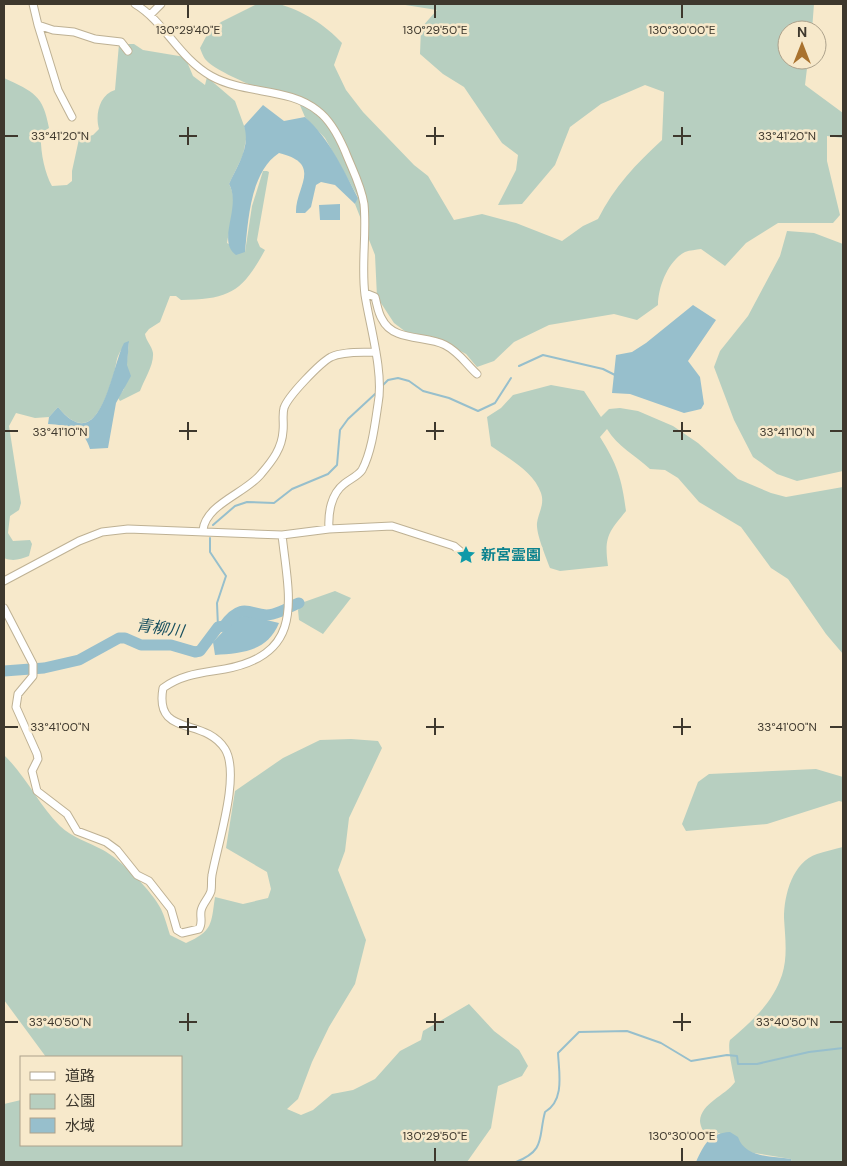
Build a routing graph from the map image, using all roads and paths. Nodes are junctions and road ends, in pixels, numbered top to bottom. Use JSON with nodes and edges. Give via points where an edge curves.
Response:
{"nodes":[{"id":1,"x":33,"y":4,"type":"edge"},
{"id":2,"x":135,"y":4,"type":"edge"},
{"id":3,"x":161,"y":4,"type":"edge"},
{"id":4,"x":150,"y":15,"type":"junction"},
{"id":5,"x":38,"y":25,"type":"junction"},
{"id":6,"x":128,"y":51,"type":"dead end"},
{"id":7,"x":72,"y":117,"type":"dead end"},
{"id":8,"x":365,"y":293,"type":"junction"},
{"id":9,"x":376,"y":352,"type":"junction"},
{"id":10,"x":477,"y":374,"type":"dead end"},
{"id":11,"x":329,"y":528,"type":"junction"},
{"id":12,"x":202,"y":530,"type":"junction"},
{"id":13,"x":282,"y":536,"type":"junction"},
{"id":14,"x":468,"y":557,"type":"dead end"},
{"id":15,"x":4,"y":581,"type":"edge"},
{"id":16,"x":4,"y":608,"type":"edge"}],
"edges":[{"from":1,"to":5,"type":"street"},
{"from":2,"to":4,"type":"street"},
{"from":3,"to":4,"type":"street"},
{"from":4,"to":8,"type":"street","via":[[182,53],[212,76],[236,87],[296,98],[322,114],[341,142],[360,184],[364,206]]},
{"from":5,"to":6,"type":"street","via":[[121,42]]},
{"from":5,"to":7,"type":"street","via":[[58,90]]},
{"from":8,"to":9,"type":"street"},
{"from":8,"to":10,"type":"street","via":[[375,297],[382,320],[394,332],[444,344],[458,353]]},
{"from":9,"to":11,"type":"street","via":[[380,396],[365,461],[361,472],[334,496]]},
{"from":9,"to":12,"type":"street","via":[[344,354],[320,365],[288,400],[284,409],[282,444],[276,454],[248,488],[219,505]]},
{"from":11,"to":13,"type":"street"},
{"from":11,"to":14,"type":"street","via":[[392,526],[454,546]]},
{"from":12,"to":13,"type":"street"},
{"from":12,"to":15,"type":"street","via":[[102,532]]},
{"from":13,"to":16,"type":"street","via":[[288,614],[278,641],[262,656],[239,666],[192,674],[163,688],[164,714],[176,723],[214,736],[230,760],[223,831],[210,892],[201,910],[202,925],[199,929],[182,933],[177,930],[171,909],[150,881],[137,875],[118,850],[78,831],[67,814],[37,791],[32,772],[37,754],[16,707],[18,694],[31,681],[33,667]]}]}
